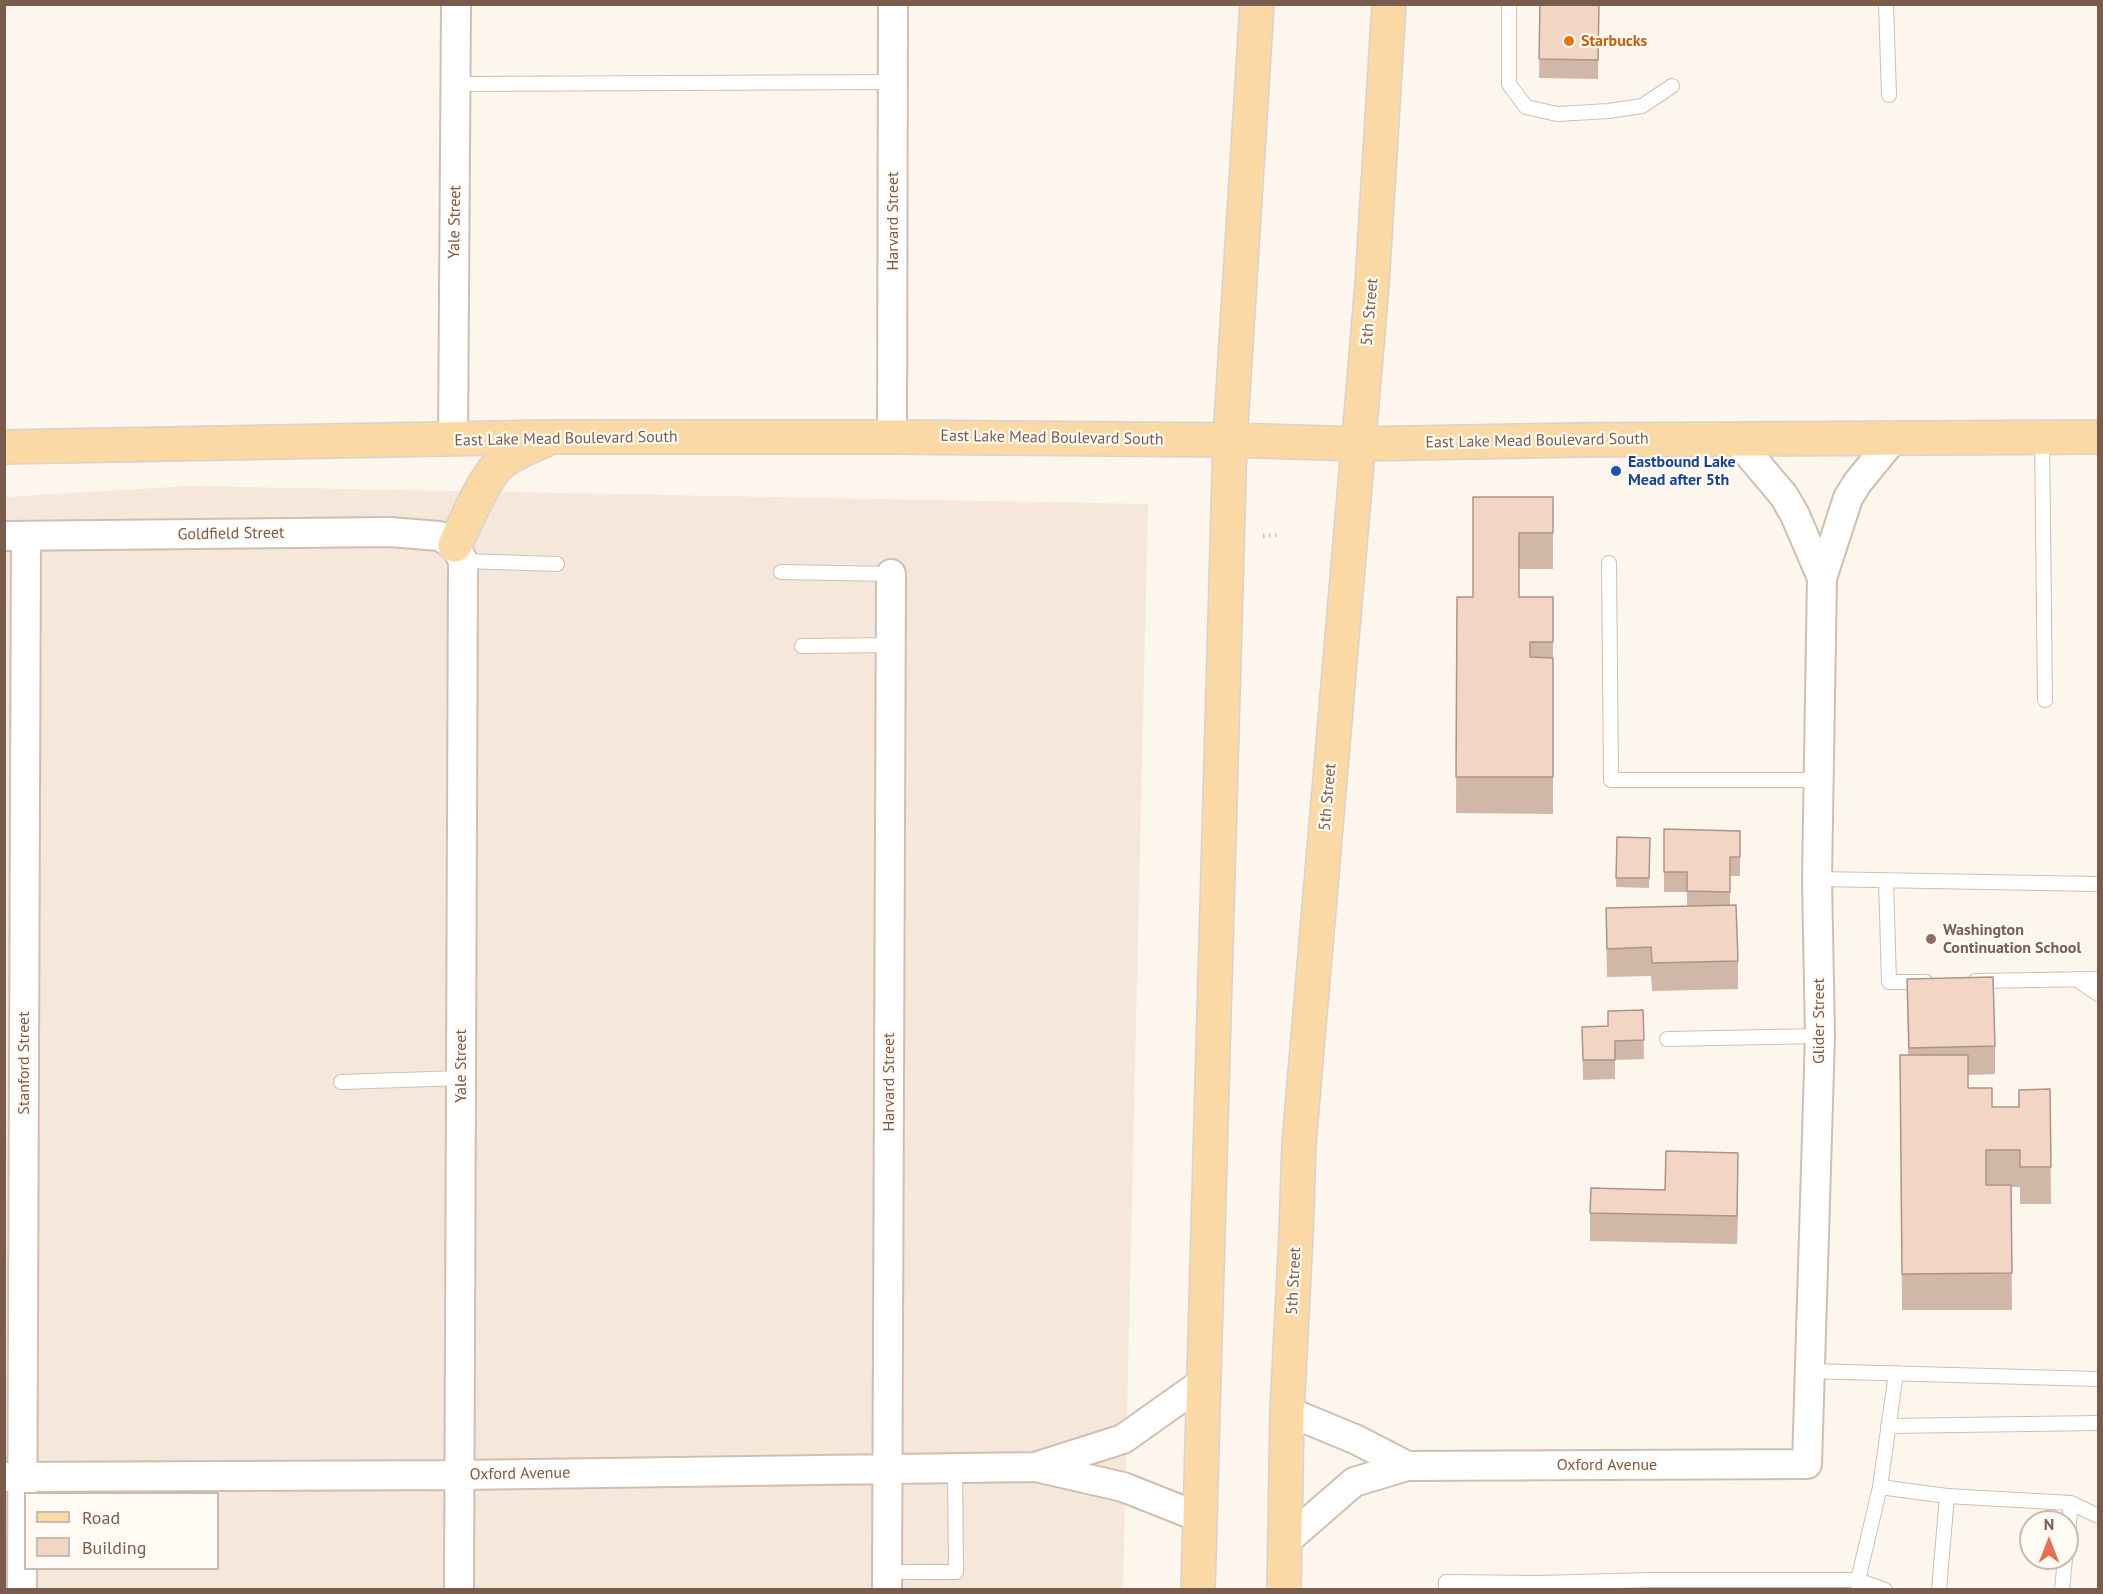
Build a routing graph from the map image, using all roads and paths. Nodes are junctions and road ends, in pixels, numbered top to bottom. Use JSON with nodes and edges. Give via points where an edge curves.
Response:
{"nodes":[{"id":1,"x":456,"y":4,"type":"edge"},
{"id":2,"x":893,"y":4,"type":"edge"},
{"id":3,"x":1257,"y":4,"type":"edge"},
{"id":4,"x":1389,"y":4,"type":"edge"},
{"id":5,"x":1509,"y":4,"type":"edge"},
{"id":6,"x":1886,"y":4,"type":"edge"},
{"id":7,"x":893,"y":82,"type":"junction"},
{"id":8,"x":456,"y":84,"type":"junction"},
{"id":9,"x":1672,"y":86,"type":"dead end"},
{"id":10,"x":1889,"y":95,"type":"dead end"},
{"id":11,"x":550,"y":437,"type":"junction"},
{"id":12,"x":892,"y":437,"type":"junction"},
{"id":13,"x":2098,"y":437,"type":"edge"},
{"id":14,"x":1894,"y":438,"type":"junction"},
{"id":15,"x":2042,"y":438,"type":"junction"},
{"id":16,"x":1736,"y":439,"type":"junction"},
{"id":17,"x":453,"y":440,"type":"junction"},
{"id":18,"x":1230,"y":440,"type":"junction"},
{"id":19,"x":1359,"y":444,"type":"junction"},
{"id":20,"x":4,"y":447,"type":"edge"},
{"id":21,"x":15,"y":536,"type":"edge"},
{"id":22,"x":459,"y":553,"type":"junction"},
{"id":23,"x":1609,"y":563,"type":"dead end"},
{"id":24,"x":557,"y":564,"type":"dead end"},
{"id":25,"x":781,"y":572,"type":"dead end"},
{"id":26,"x":891,"y":574,"type":"joint"},
{"id":27,"x":1821,"y":578,"type":"junction"},
{"id":28,"x":891,"y":645,"type":"junction"},
{"id":29,"x":802,"y":646,"type":"dead end"},
{"id":30,"x":2045,"y":700,"type":"dead end"},
{"id":31,"x":1818,"y":780,"type":"junction"},
{"id":32,"x":1817,"y":879,"type":"junction"},
{"id":33,"x":1886,"y":880,"type":"junction"},
{"id":34,"x":2098,"y":884,"type":"edge"},
{"id":35,"x":2076,"y":979,"type":"junction"},
{"id":36,"x":2098,"y":979,"type":"edge"},
{"id":37,"x":1959,"y":981,"type":"edge"},
{"id":38,"x":1936,"y":982,"type":"edge"},
{"id":39,"x":2098,"y":994,"type":"edge"},
{"id":40,"x":1820,"y":1036,"type":"junction"},
{"id":41,"x":1667,"y":1039,"type":"dead end"},
{"id":42,"x":461,"y":1078,"type":"junction"},
{"id":43,"x":341,"y":1082,"type":"dead end"},
{"id":44,"x":1808,"y":1371,"type":"junction"},
{"id":45,"x":1896,"y":1373,"type":"junction"},
{"id":46,"x":2098,"y":1379,"type":"edge"},
{"id":47,"x":1202,"y":1383,"type":"junction"},
{"id":48,"x":1287,"y":1411,"type":"junction"},
{"id":49,"x":2098,"y":1423,"type":"edge"},
{"id":50,"x":1888,"y":1426,"type":"junction"},
{"id":51,"x":1807,"y":1464,"type":"joint"},
{"id":52,"x":1407,"y":1466,"type":"junction"},
{"id":53,"x":887,"y":1467,"type":"junction"},
{"id":54,"x":955,"y":1467,"type":"junction"},
{"id":55,"x":1036,"y":1467,"type":"junction"},
{"id":56,"x":459,"y":1474,"type":"junction"},
{"id":57,"x":14,"y":1477,"type":"edge"},
{"id":58,"x":1880,"y":1487,"type":"junction"},
{"id":59,"x":1947,"y":1496,"type":"junction"},
{"id":60,"x":2071,"y":1503,"type":"junction"},
{"id":61,"x":2070,"y":1510,"type":"edge"},
{"id":62,"x":2098,"y":1516,"type":"edge"},
{"id":63,"x":1199,"y":1517,"type":"junction"},
{"id":64,"x":1285,"y":1542,"type":"junction"},
{"id":65,"x":2064,"y":1570,"type":"edge"},
{"id":66,"x":887,"y":1581,"type":"edge"},
{"id":67,"x":1752,"y":1585,"type":"edge"},
{"id":68,"x":1859,"y":1585,"type":"edge"},
{"id":69,"x":22,"y":1590,"type":"edge"},
{"id":70,"x":459,"y":1590,"type":"edge"},
{"id":71,"x":1198,"y":1590,"type":"edge"},
{"id":72,"x":1284,"y":1590,"type":"edge"},
{"id":73,"x":1446,"y":1590,"type":"edge"},
{"id":74,"x":1885,"y":1590,"type":"edge"},
{"id":75,"x":1940,"y":1590,"type":"edge"},
{"id":76,"x":2062,"y":1590,"type":"edge"}],
"edges":[{"from":1,"to":8,"type":"street","name":"Yale Street"},
{"from":2,"to":7,"type":"street","name":"Harvard Street"},
{"from":3,"to":18,"type":"main road"},
{"from":4,"to":19,"type":"main road","name":"5th Street"},
{"from":5,"to":9,"type":"lane","via":[[1509,84],[1526,107],[1557,114],[1609,111],[1642,106]]},
{"from":6,"to":10,"type":"lane"},
{"from":7,"to":8,"type":"lane"},
{"from":7,"to":12,"type":"street","name":"Harvard Street"},
{"from":8,"to":17,"type":"street","name":"Yale Street"},
{"from":11,"to":12,"type":"main road","name":"East Lake Mead Boulevard South"},
{"from":11,"to":17,"type":"main road","name":"East Lake Mead Boulevard South"},
{"from":11,"to":22,"type":"main road","via":[[511,456],[489,476]]},
{"from":12,"to":18,"type":"main road","name":"East Lake Mead Boulevard South"},
{"from":13,"to":15,"type":"main road","name":"East Lake Mead Boulevard South"},
{"from":14,"to":15,"type":"main road","name":"East Lake Mead Boulevard South"},
{"from":14,"to":16,"type":"main road","name":"East Lake Mead Boulevard South"},
{"from":14,"to":27,"type":"street","name":"Glider Street","via":[[1848,498]]},
{"from":15,"to":30,"type":"lane"},
{"from":16,"to":19,"type":"main road","name":"East Lake Mead Boulevard South"},
{"from":16,"to":27,"type":"street","name":"Glider Street","via":[[1785,495]]},
{"from":17,"to":20,"type":"main road","name":"East Lake Mead Boulevard South"},
{"from":18,"to":19,"type":"main road","name":"East Lake Mead Boulevard South"},
{"from":18,"to":47,"type":"main road"},
{"from":19,"to":48,"type":"main road","name":"5th Street","via":[[1299,1143]]},
{"from":21,"to":22,"type":"street","name":"Goldfield Street","via":[[390,532],[439,536]]},
{"from":21,"to":57,"type":"street","name":"Stanford Street"},
{"from":22,"to":24,"type":"lane"},
{"from":22,"to":42,"type":"street","name":"Yale Street"},
{"from":23,"to":31,"type":"lane","via":[[1611,780]]},
{"from":25,"to":26,"type":"lane"},
{"from":26,"to":28,"type":"street","name":"Harvard Street"},
{"from":27,"to":31,"type":"street","name":"Glider Street"},
{"from":28,"to":29,"type":"lane"},
{"from":28,"to":53,"type":"street","name":"Harvard Street"},
{"from":31,"to":32,"type":"street","name":"Glider Street"},
{"from":32,"to":33,"type":"lane"},
{"from":32,"to":40,"type":"street","name":"Glider Street"},
{"from":33,"to":34,"type":"lane"},
{"from":33,"to":38,"type":"lane","via":[[1889,982]]},
{"from":35,"to":36,"type":"lane"},
{"from":35,"to":37,"type":"lane"},
{"from":35,"to":39,"type":"lane"},
{"from":40,"to":41,"type":"lane"},
{"from":40,"to":44,"type":"street","name":"Glider Street"},
{"from":42,"to":43,"type":"lane"},
{"from":42,"to":56,"type":"street","name":"Yale Street"},
{"from":44,"to":45,"type":"lane"},
{"from":44,"to":51,"type":"street","name":"Glider Street"},
{"from":45,"to":46,"type":"lane"},
{"from":45,"to":50,"type":"lane"},
{"from":47,"to":55,"type":"street","name":"Oxford Avenue","via":[[1123,1439]]},
{"from":47,"to":63,"type":"main road"},
{"from":48,"to":52,"type":"street","name":"Oxford Avenue"},
{"from":48,"to":64,"type":"main road","name":"5th Street"},
{"from":49,"to":50,"type":"lane"},
{"from":50,"to":58,"type":"lane"},
{"from":51,"to":52,"type":"street","name":"Oxford Avenue"},
{"from":52,"to":64,"type":"street","name":"Oxford Avenue","via":[[1354,1482]]},
{"from":53,"to":54,"type":"street","name":"Oxford Avenue"},
{"from":53,"to":56,"type":"street","name":"Oxford Avenue"},
{"from":53,"to":66,"type":"street","name":"Harvard Street"},
{"from":54,"to":55,"type":"street","name":"Oxford Avenue"},
{"from":54,"to":66,"type":"lane","via":[[956,1572]]},
{"from":55,"to":63,"type":"street","name":"Oxford Avenue","via":[[1123,1487]]},
{"from":56,"to":57,"type":"street","name":"Oxford Avenue"},
{"from":56,"to":70,"type":"street","name":"Yale Street"},
{"from":57,"to":69,"type":"street","name":"Stanford Street"},
{"from":58,"to":59,"type":"lane"},
{"from":58,"to":68,"type":"lane"},
{"from":59,"to":60,"type":"lane"},
{"from":59,"to":75,"type":"lane"},
{"from":60,"to":61,"type":"lane"},
{"from":60,"to":62,"type":"lane"},
{"from":63,"to":71,"type":"main road"},
{"from":64,"to":72,"type":"main road","name":"5th Street"},
{"from":65,"to":76,"type":"lane"},
{"from":67,"to":68,"type":"lane"},
{"from":67,"to":73,"type":"lane","via":[[1651,1580],[1446,1582]]},
{"from":68,"to":74,"type":"lane"}]}
